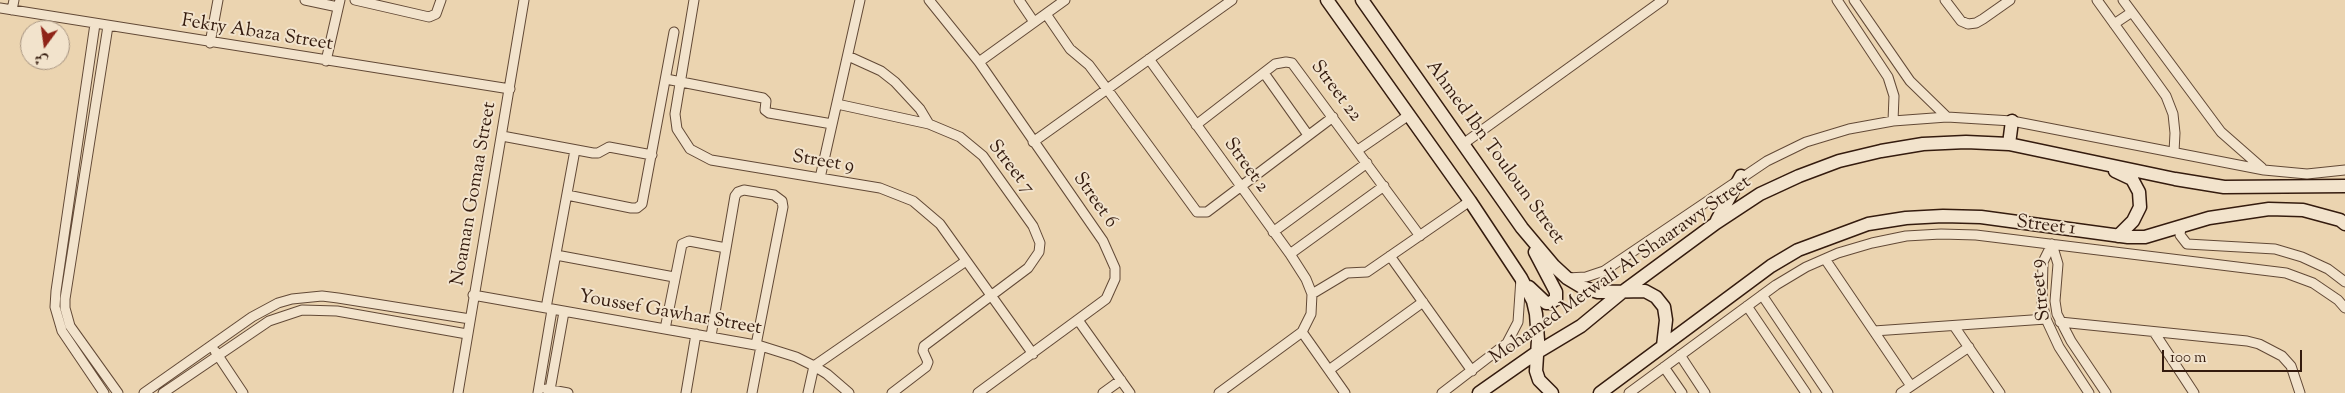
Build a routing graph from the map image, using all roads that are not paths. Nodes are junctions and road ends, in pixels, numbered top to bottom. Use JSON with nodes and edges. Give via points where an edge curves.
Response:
{"nodes":[{"id":1,"x":14,"y":0,"type":"edge"},
{"id":2,"x":218,"y":0,"type":"edge"},
{"id":3,"x":305,"y":0,"type":"edge"},
{"id":4,"x":356,"y":0,"type":"edge"},
{"id":5,"x":440,"y":0,"type":"edge"},
{"id":6,"x":524,"y":0,"type":"edge"},
{"id":7,"x":694,"y":0,"type":"edge"},
{"id":8,"x":860,"y":0,"type":"edge"},
{"id":9,"x":929,"y":0,"type":"edge"},
{"id":10,"x":1019,"y":0,"type":"edge"},
{"id":11,"x":1066,"y":0,"type":"edge"},
{"id":12,"x":1232,"y":0,"type":"edge"},
{"id":13,"x":1327,"y":0,"type":"edge"},
{"id":14,"x":1362,"y":0,"type":"edge"},
{"id":15,"x":1663,"y":0,"type":"edge"},
{"id":16,"x":1837,"y":0,"type":"edge"},
{"id":17,"x":1854,"y":0,"type":"edge"},
{"id":18,"x":1945,"y":0,"type":"edge"},
{"id":19,"x":2010,"y":0,"type":"edge"},
{"id":20,"x":2097,"y":0,"type":"edge"},
{"id":21,"x":2123,"y":0,"type":"edge"},
{"id":22,"x":339,"y":4,"type":"edge"},
{"id":23,"x":0,"y":8,"type":"edge"},
{"id":24,"x":12,"y":10,"type":"junction"},
{"id":25,"x":2132,"y":12,"type":"junction"},
{"id":26,"x":1046,"y":14,"type":"junction"},
{"id":27,"x":1034,"y":22,"type":"junction"},
{"id":28,"x":95,"y":24,"type":"junction"},
{"id":29,"x":2114,"y":24,"type":"junction"},
{"id":30,"x":108,"y":26,"type":"junction"},
{"id":31,"x":674,"y":32,"type":"dead end"},
{"id":32,"x":210,"y":43,"type":"junction"},
{"id":33,"x":848,"y":56,"type":"junction"},
{"id":34,"x":1149,"y":59,"type":"junction"},
{"id":35,"x":326,"y":61,"type":"junction"},
{"id":36,"x":979,"y":62,"type":"junction"},
{"id":37,"x":1264,"y":73,"type":"junction"},
{"id":38,"x":666,"y":79,"type":"junction"},
{"id":39,"x":680,"y":82,"type":"junction"},
{"id":40,"x":510,"y":89,"type":"junction"},
{"id":41,"x":1107,"y":89,"type":"junction"},
{"id":42,"x":837,"y":104,"type":"junction"},
{"id":43,"x":1409,"y":115,"type":"junction"},
{"id":44,"x":1333,"y":117,"type":"junction"},
{"id":45,"x":1947,"y":117,"type":"junction"},
{"id":46,"x":1893,"y":121,"type":"junction"},
{"id":47,"x":2012,"y":121,"type":"junction"},
{"id":48,"x":832,"y":124,"type":"junction"},
{"id":49,"x":929,"y":124,"type":"junction"},
{"id":50,"x":1196,"y":125,"type":"junction"},
{"id":51,"x":1308,"y":135,"type":"junction"},
{"id":52,"x":502,"y":136,"type":"junction"},
{"id":53,"x":1033,"y":142,"type":"junction"},
{"id":54,"x":1463,"y":144,"type":"junction"},
{"id":55,"x":2009,"y":144,"type":"junction"},
{"id":56,"x":575,"y":150,"type":"junction"},
{"id":57,"x":1358,"y":150,"type":"junction"},
{"id":58,"x":2174,"y":152,"type":"junction"},
{"id":59,"x":652,"y":155,"type":"junction"},
{"id":60,"x":1367,"y":162,"type":"junction"},
{"id":61,"x":2097,"y":162,"type":"junction"},
{"id":62,"x":2264,"y":170,"type":"junction"},
{"id":63,"x":2345,"y":170,"type":"edge"},
{"id":64,"x":1741,"y":176,"type":"junction"},
{"id":65,"x":820,"y":178,"type":"junction"},
{"id":66,"x":1384,"y":186,"type":"junction"},
{"id":67,"x":2345,"y":186,"type":"edge"},
{"id":68,"x":1240,"y":187,"type":"junction"},
{"id":69,"x":567,"y":195,"type":"junction"},
{"id":70,"x":1470,"y":201,"type":"junction"},
{"id":71,"x":1716,"y":223,"type":"junction"},
{"id":72,"x":2345,"y":224,"type":"edge"},
{"id":73,"x":2185,"y":226,"type":"junction"},
{"id":74,"x":1522,"y":228,"type":"junction"},
{"id":75,"x":1273,"y":232,"type":"junction"},
{"id":76,"x":1420,"y":236,"type":"junction"},
{"id":77,"x":2118,"y":236,"type":"junction"},
{"id":78,"x":2052,"y":244,"type":"junction"},
{"id":79,"x":726,"y":248,"type":"junction"},
{"id":80,"x":1290,"y":254,"type":"junction"},
{"id":81,"x":556,"y":256,"type":"junction"},
{"id":82,"x":1390,"y":256,"type":"junction"},
{"id":83,"x":1825,"y":260,"type":"junction"},
{"id":84,"x":966,"y":261,"type":"junction"},
{"id":85,"x":674,"y":278,"type":"junction"},
{"id":86,"x":1521,"y":278,"type":"junction"},
{"id":87,"x":1567,"y":278,"type":"junction"},
{"id":88,"x":2345,"y":282,"type":"edge"},
{"id":89,"x":1621,"y":293,"type":"junction"},
{"id":90,"x":1312,"y":294,"type":"junction"},
{"id":91,"x":473,"y":295,"type":"junction"},
{"id":92,"x":1762,"y":295,"type":"junction"},
{"id":93,"x":991,"y":296,"type":"junction"},
{"id":94,"x":1423,"y":302,"type":"junction"},
{"id":95,"x":1748,"y":306,"type":"junction"},
{"id":96,"x":2345,"y":308,"type":"edge"},
{"id":97,"x":549,"y":309,"type":"junction"},
{"id":98,"x":564,"y":312,"type":"junction"},
{"id":99,"x":470,"y":319,"type":"junction"},
{"id":100,"x":1078,"y":320,"type":"junction"},
{"id":101,"x":2046,"y":320,"type":"junction"},
{"id":102,"x":2060,"y":322,"type":"junction"},
{"id":103,"x":1954,"y":326,"type":"junction"},
{"id":104,"x":665,"y":329,"type":"junction"},
{"id":105,"x":1874,"y":331,"type":"junction"},
{"id":106,"x":1302,"y":332,"type":"junction"},
{"id":107,"x":2154,"y":332,"type":"junction"},
{"id":108,"x":467,"y":334,"type":"junction"},
{"id":109,"x":696,"y":334,"type":"junction"},
{"id":110,"x":710,"y":336,"type":"junction"},
{"id":111,"x":212,"y":346,"type":"junction"},
{"id":112,"x":758,"y":346,"type":"junction"},
{"id":113,"x":1663,"y":346,"type":"junction"},
{"id":114,"x":1969,"y":347,"type":"junction"},
{"id":115,"x":1536,"y":353,"type":"junction"},
{"id":116,"x":1032,"y":354,"type":"junction"},
{"id":117,"x":218,"y":355,"type":"junction"},
{"id":118,"x":1680,"y":355,"type":"junction"},
{"id":119,"x":814,"y":366,"type":"junction"},
{"id":120,"x":1664,"y":367,"type":"junction"},
{"id":121,"x":1329,"y":370,"type":"junction"},
{"id":122,"x":1472,"y":371,"type":"junction"},
{"id":123,"x":1121,"y":380,"type":"junction"},
{"id":124,"x":1911,"y":386,"type":"junction"},
{"id":125,"x":539,"y":390,"type":"edge"},
{"id":126,"x":550,"y":390,"type":"junction"},
{"id":127,"x":104,"y":393,"type":"edge"},
{"id":128,"x":118,"y":393,"type":"edge"},
{"id":129,"x":144,"y":393,"type":"edge"},
{"id":130,"x":163,"y":393,"type":"edge"},
{"id":131,"x":244,"y":393,"type":"edge"},
{"id":132,"x":458,"y":393,"type":"edge"},
{"id":133,"x":568,"y":393,"type":"edge"},
{"id":134,"x":686,"y":393,"type":"edge"},
{"id":135,"x":752,"y":393,"type":"edge"},
{"id":136,"x":808,"y":393,"type":"edge"},
{"id":137,"x":849,"y":393,"type":"edge"},
{"id":138,"x":892,"y":393,"type":"edge"},
{"id":139,"x":978,"y":393,"type":"edge"},
{"id":140,"x":1103,"y":393,"type":"edge"},
{"id":141,"x":1130,"y":393,"type":"edge"},
{"id":142,"x":1219,"y":393,"type":"edge"},
{"id":143,"x":1345,"y":393,"type":"edge"},
{"id":144,"x":1442,"y":393,"type":"edge"},
{"id":145,"x":1479,"y":393,"type":"edge"},
{"id":146,"x":1552,"y":393,"type":"edge"},
{"id":147,"x":1600,"y":393,"type":"edge"},
{"id":148,"x":1629,"y":393,"type":"edge"},
{"id":149,"x":1682,"y":393,"type":"edge"},
{"id":150,"x":1705,"y":393,"type":"edge"},
{"id":151,"x":1806,"y":393,"type":"edge"},
{"id":152,"x":1828,"y":393,"type":"edge"},
{"id":153,"x":1901,"y":393,"type":"edge"},
{"id":154,"x":2000,"y":393,"type":"edge"},
{"id":155,"x":2089,"y":393,"type":"edge"},
{"id":156,"x":2106,"y":393,"type":"edge"},
{"id":157,"x":2194,"y":393,"type":"edge"},
{"id":158,"x":2300,"y":393,"type":"edge"}],
"edges":[{"from":1,"to":24,"type":"street"},
{"from":2,"to":32,"type":"street"},
{"from":3,"to":22,"type":"street"},
{"from":4,"to":5,"type":"street","via":[[430,17],[436,14]]},
{"from":6,"to":40,"type":"street","name":"Noaman Gomaa Street"},
{"from":7,"to":39,"type":"street","name":"Street 9"},
{"from":8,"to":33,"type":"street"},
{"from":9,"to":36,"type":"street","name":"Street 6"},
{"from":10,"to":27,"type":"street"},
{"from":11,"to":26,"type":"street"},
{"from":12,"to":34,"type":"street"},
{"from":13,"to":43,"type":"street"},
{"from":14,"to":54,"type":"street","name":"Ahmed Ibn Touloun Street"},
{"from":15,"to":54,"type":"street"},
{"from":16,"to":46,"type":"street","via":[[1888,77],[1894,96]]},
{"from":17,"to":45,"type":"street","via":[[1910,82]]},
{"from":18,"to":19,"type":"street","via":[[1960,20],[1968,24],[1976,23]]},
{"from":20,"to":29,"type":"street"},
{"from":21,"to":25,"type":"street"},
{"from":22,"to":35,"type":"street"},
{"from":23,"to":24,"type":"street","name":"Fekry Abaza Street"},
{"from":24,"to":28,"type":"street","name":"Fekry Abaza Street"},
{"from":25,"to":29,"type":"street"},
{"from":25,"to":62,"type":"street","via":[[2221,132]]},
{"from":26,"to":27,"type":"street"},
{"from":26,"to":41,"type":"street","via":[[1070,49],[1086,62]]},
{"from":27,"to":36,"type":"street"},
{"from":28,"to":30,"type":"street","name":"Fekry Abaza Street"},
{"from":28,"to":127,"type":"street","via":[[55,307],[58,323],[66,338]]},
{"from":29,"to":58,"type":"street","via":[[2166,96],[2173,114]]},
{"from":30,"to":32,"type":"street","name":"Fekry Abaza Street"},
{"from":30,"to":128,"type":"street","via":[[65,308],[75,334]]},
{"from":31,"to":38,"type":"street"},
{"from":32,"to":35,"type":"street","name":"Fekry Abaza Street"},
{"from":33,"to":42,"type":"street"},
{"from":33,"to":49,"type":"street","via":[[881,71],[896,82]]},
{"from":34,"to":41,"type":"street"},
{"from":34,"to":50,"type":"street","name":"Street 2"},
{"from":35,"to":40,"type":"street","name":"Fekry Abaza Street"},
{"from":36,"to":53,"type":"street","name":"Street 6"},
{"from":37,"to":44,"type":"street","name":"Street 22","via":[[1281,62],[1292,64]]},
{"from":37,"to":50,"type":"street","name":"Street 22"},
{"from":37,"to":51,"type":"street"},
{"from":38,"to":39,"type":"street"},
{"from":38,"to":59,"type":"street"},
{"from":39,"to":48,"type":"street","via":[[762,98],[769,113]]},
{"from":39,"to":65,"type":"street","name":"Street 9","via":[[675,122],[685,143],[696,154],[710,160]]},
{"from":40,"to":52,"type":"street","name":"Noaman Gomaa Street"},
{"from":41,"to":53,"type":"street"},
{"from":41,"to":68,"type":"street","via":[[1194,210],[1206,212]]},
{"from":42,"to":48,"type":"street"},
{"from":42,"to":49,"type":"street","name":"Street 7"},
{"from":43,"to":57,"type":"street"},
{"from":43,"to":70,"type":"street"},
{"from":44,"to":51,"type":"street"},
{"from":44,"to":57,"type":"street","name":"Street 22"},
{"from":45,"to":46,"type":"street"},
{"from":45,"to":47,"type":"street"},
{"from":46,"to":64,"type":"street","via":[[1849,129],[1806,142]]},
{"from":47,"to":55,"type":"street"},
{"from":47,"to":58,"type":"street"},
{"from":48,"to":65,"type":"street"},
{"from":49,"to":93,"type":"street","name":"Street 7","via":[[960,137],[983,156],[1038,234],[1039,252],[1035,261]]},
{"from":50,"to":68,"type":"street","name":"Street 2"},
{"from":51,"to":68,"type":"street"},
{"from":52,"to":56,"type":"street"},
{"from":52,"to":91,"type":"street","name":"Noaman Gomaa Street"},
{"from":53,"to":100,"type":"street","name":"Street 6","via":[[1102,241],[1115,268],[1112,290],[1106,299]]},
{"from":54,"to":74,"type":"street","name":"Ahmed Ibn Touloun Street"},
{"from":55,"to":61,"type":"street","name":"Mohamed Metwali Al Shaarawy Street"},
{"from":55,"to":71,"type":"street","name":"Mohamed Metwali Al Shaarawy Street","via":[[1923,144],[1839,161],[1760,194]]},
{"from":56,"to":59,"type":"street","via":[[595,153],[611,147]]},
{"from":56,"to":69,"type":"street"},
{"from":57,"to":60,"type":"street","name":"Street 22"},
{"from":58,"to":62,"type":"street"},
{"from":59,"to":69,"type":"street","via":[[643,201],[637,208]]},
{"from":60,"to":66,"type":"street","name":"Street 22"},
{"from":60,"to":75,"type":"street"},
{"from":61,"to":67,"type":"street","name":"Mohamed Metwali Al Shaarawy Street","via":[[2224,187]]},
{"from":61,"to":77,"type":"street","via":[[2132,179],[2139,192],[2140,208],[2133,221]]},
{"from":62,"to":63,"type":"street","via":[[2307,174]]},
{"from":64,"to":71,"type":"street"},
{"from":64,"to":87,"type":"street","via":[[1604,271],[1586,277]]},
{"from":65,"to":84,"type":"street","name":"Street 9","via":[[886,190],[913,201],[940,224]]},
{"from":66,"to":76,"type":"street","name":"Street 22"},
{"from":66,"to":80,"type":"street"},
{"from":68,"to":75,"type":"street","name":"Street 2"},
{"from":69,"to":81,"type":"street"},
{"from":70,"to":76,"type":"street"},
{"from":70,"to":86,"type":"street"},
{"from":71,"to":89,"type":"street","name":"Mohamed Metwali Al Shaarawy Street"},
{"from":72,"to":73,"type":"street","via":[[2303,210],[2269,209],[2208,218]]},
{"from":73,"to":77,"type":"street","via":[[2145,237]]},
{"from":73,"to":88,"type":"street","via":[[2181,227],[2180,235],[2187,244],[2275,250],[2302,257],[2328,269]]},
{"from":74,"to":86,"type":"street","via":[[1556,292],[1556,299],[1546,303]]},
{"from":74,"to":87,"type":"street","name":"Ahmed Ibn Touloun Street"},
{"from":75,"to":80,"type":"street","name":"Street 2"},
{"from":76,"to":82,"type":"street"},
{"from":77,"to":113,"type":"street","via":[[1981,217],[1906,218],[1868,224],[1798,250],[1771,266]]},
{"from":78,"to":83,"type":"street","name":"Street 1","via":[[1976,235],[1906,236],[1872,243]]},
{"from":78,"to":96,"type":"street","name":"Street 1","via":[[2286,273],[2313,283]]},
{"from":78,"to":101,"type":"street","name":"Street 9","via":[[2043,262],[2042,302]]},
{"from":78,"to":102,"type":"street","name":"Street 9","via":[[2058,264],[2055,301]]},
{"from":79,"to":85,"type":"street","via":[[684,242]]},
{"from":79,"to":110,"type":"street"},
{"from":79,"to":112,"type":"street","via":[[736,194],[744,190],[780,198],[783,207]]},
{"from":80,"to":90,"type":"street","name":"Street 2"},
{"from":81,"to":85,"type":"street"},
{"from":81,"to":97,"type":"street"},
{"from":82,"to":90,"type":"street","via":[[1367,272],[1347,273]]},
{"from":82,"to":94,"type":"street"},
{"from":83,"to":92,"type":"street","name":"Street 1","via":[[1806,267]]},
{"from":83,"to":105,"type":"street"},
{"from":84,"to":93,"type":"street","name":"Street 9"},
{"from":84,"to":119,"type":"street"},
{"from":85,"to":104,"type":"street"},
{"from":86,"to":115,"type":"street","via":[[1536,314]]},
{"from":86,"to":122,"type":"street","via":[[1520,311],[1514,333],[1499,351]]},
{"from":87,"to":89,"type":"street","name":"Ahmed Ibn Touloun Street","via":[[1598,292]]},
{"from":89,"to":113,"type":"street","name":"Ahmed Ibn Touloun Street","via":[[1645,291],[1664,307]]},
{"from":89,"to":115,"type":"street","name":"Mohamed Metwali Al Shaarawy Street","via":[[1581,326]]},
{"from":90,"to":106,"type":"street","via":[[1311,314]]},
{"from":91,"to":97,"type":"street","name":"Youssef Gawhar Street"},
{"from":91,"to":99,"type":"street","name":"Noaman Gomaa Street"},
{"from":92,"to":95,"type":"street","name":"Street 1"},
{"from":92,"to":152,"type":"street"},
{"from":93,"to":116,"type":"street","name":"Street 9"},
{"from":93,"to":138,"type":"street","name":"Street 7","via":[[926,344],[923,351],[928,359],[926,367]]},
{"from":94,"to":121,"type":"street"},
{"from":94,"to":122,"type":"street"},
{"from":95,"to":118,"type":"street","name":"Street 1"},
{"from":95,"to":151,"type":"street"},
{"from":97,"to":98,"type":"street","name":"Youssef Gawhar Street"},
{"from":97,"to":125,"type":"street"},
{"from":98,"to":104,"type":"street","name":"Youssef Gawhar Street"},
{"from":98,"to":126,"type":"street"},
{"from":99,"to":108,"type":"street","name":"Noaman Gomaa Street"},
{"from":99,"to":111,"type":"street","via":[[307,296],[265,309]]},
{"from":100,"to":116,"type":"street","name":"Street 6"},
{"from":100,"to":123,"type":"street"},
{"from":101,"to":103,"type":"street"},
{"from":101,"to":155,"type":"street","name":"Street 9","via":[[2054,339]]},
{"from":102,"to":107,"type":"street"},
{"from":102,"to":156,"type":"street","name":"Street 9"},
{"from":103,"to":105,"type":"street"},
{"from":103,"to":114,"type":"street"},
{"from":104,"to":109,"type":"street","name":"Youssef Gawhar Street"},
{"from":105,"to":124,"type":"street"},
{"from":106,"to":121,"type":"street"},
{"from":106,"to":142,"type":"street"},
{"from":107,"to":157,"type":"street"},
{"from":107,"to":158,"type":"street","via":[[2247,341],[2272,348],[2291,366]]},
{"from":108,"to":117,"type":"street","via":[[338,311],[302,310],[269,321]]},
{"from":108,"to":132,"type":"street","name":"Noaman Gomaa Street"},
{"from":109,"to":110,"type":"street","name":"Youssef Gawhar Street"},
{"from":109,"to":134,"type":"street"},
{"from":110,"to":112,"type":"street","name":"Youssef Gawhar Street"},
{"from":111,"to":117,"type":"street"},
{"from":111,"to":129,"type":"street"},
{"from":112,"to":119,"type":"street","name":"Youssef Gawhar Street"},
{"from":112,"to":135,"type":"street"},
{"from":113,"to":147,"type":"street"},
{"from":114,"to":124,"type":"street"},
{"from":114,"to":154,"type":"street"},
{"from":115,"to":145,"type":"street","name":"Mohamed Metwali Al Shaarawy Street"},
{"from":115,"to":146,"type":"street","via":[[1539,380]]},
{"from":116,"to":139,"type":"street","name":"Street 6"},
{"from":117,"to":130,"type":"street"},
{"from":117,"to":131,"type":"street"},
{"from":118,"to":120,"type":"street","name":"Street 1"},
{"from":118,"to":150,"type":"street"},
{"from":119,"to":136,"type":"street"},
{"from":119,"to":137,"type":"street","name":"Youssef Gawhar Street"},
{"from":120,"to":148,"type":"street","name":"Street 1"},
{"from":120,"to":149,"type":"street"},
{"from":121,"to":143,"type":"street"},
{"from":122,"to":144,"type":"street"},
{"from":123,"to":140,"type":"street"},
{"from":123,"to":141,"type":"street"},
{"from":124,"to":153,"type":"street"},
{"from":125,"to":126,"type":"street"},
{"from":126,"to":133,"type":"street"}]}
